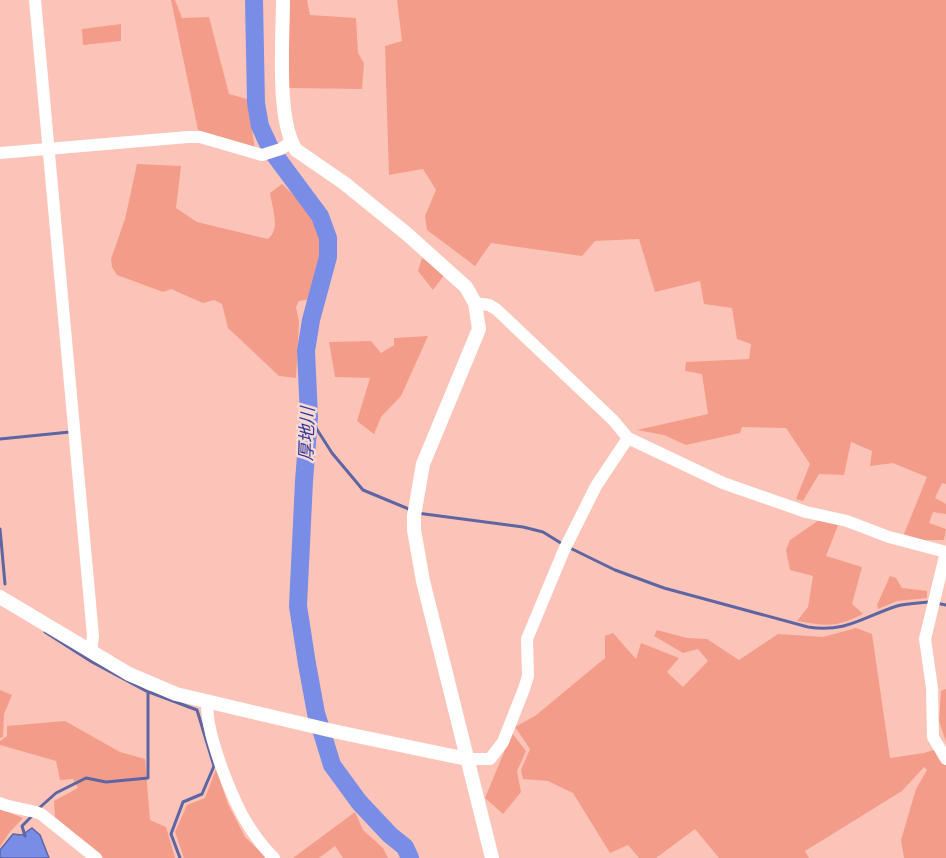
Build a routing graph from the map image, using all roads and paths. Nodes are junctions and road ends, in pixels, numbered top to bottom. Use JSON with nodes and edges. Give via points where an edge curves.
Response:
{"nodes":[{"id":1,"x":35,"y":0,"type":"edge"},
{"id":2,"x":283,"y":0,"type":"edge"},
{"id":3,"x":286,"y":146,"type":"junction"},
{"id":4,"x":51,"y":150,"type":"junction"},
{"id":5,"x":0,"y":153,"type":"edge"},
{"id":6,"x":476,"y":303,"type":"junction"},
{"id":7,"x":628,"y":438,"type":"junction"},
{"id":8,"x":946,"y":552,"type":"edge"},
{"id":9,"x":0,"y":597,"type":"edge"},
{"id":10,"x":91,"y":652,"type":"junction"},
{"id":11,"x":207,"y":702,"type":"junction"},
{"id":12,"x":467,"y":759,"type":"junction"},
{"id":13,"x":946,"y":759,"type":"edge"},
{"id":14,"x":0,"y":803,"type":"edge"},
{"id":15,"x":96,"y":858,"type":"edge"},
{"id":16,"x":274,"y":858,"type":"edge"},
{"id":17,"x":492,"y":858,"type":"edge"}],
"edges":[{"from":1,"to":4,"type":"street"},
{"from":2,"to":3,"type":"street"},
{"from":3,"to":4,"type":"street","via":[[265,155],[200,137]]},
{"from":3,"to":6,"type":"street","via":[[344,183],[407,234],[466,287]]},
{"from":4,"to":5,"type":"street"},
{"from":4,"to":10,"type":"street","via":[[93,636]]},
{"from":6,"to":7,"type":"street","via":[[496,309]]},
{"from":6,"to":12,"type":"street","via":[[476,340],[423,464],[414,530]]},
{"from":7,"to":8,"type":"street","via":[[723,483],[806,512]]},
{"from":7,"to":12,"type":"street","via":[[596,486],[527,639],[528,676],[503,742],[490,759]]},
{"from":8,"to":13,"type":"street","via":[[925,639],[933,737]]},
{"from":9,"to":10,"type":"street"},
{"from":10,"to":11,"type":"street","via":[[159,688]]},
{"from":11,"to":12,"type":"street"},
{"from":11,"to":16,"type":"street","via":[[214,745],[231,794],[254,836]]},
{"from":12,"to":17,"type":"street"},
{"from":14,"to":15,"type":"street","via":[[36,812]]}]}
